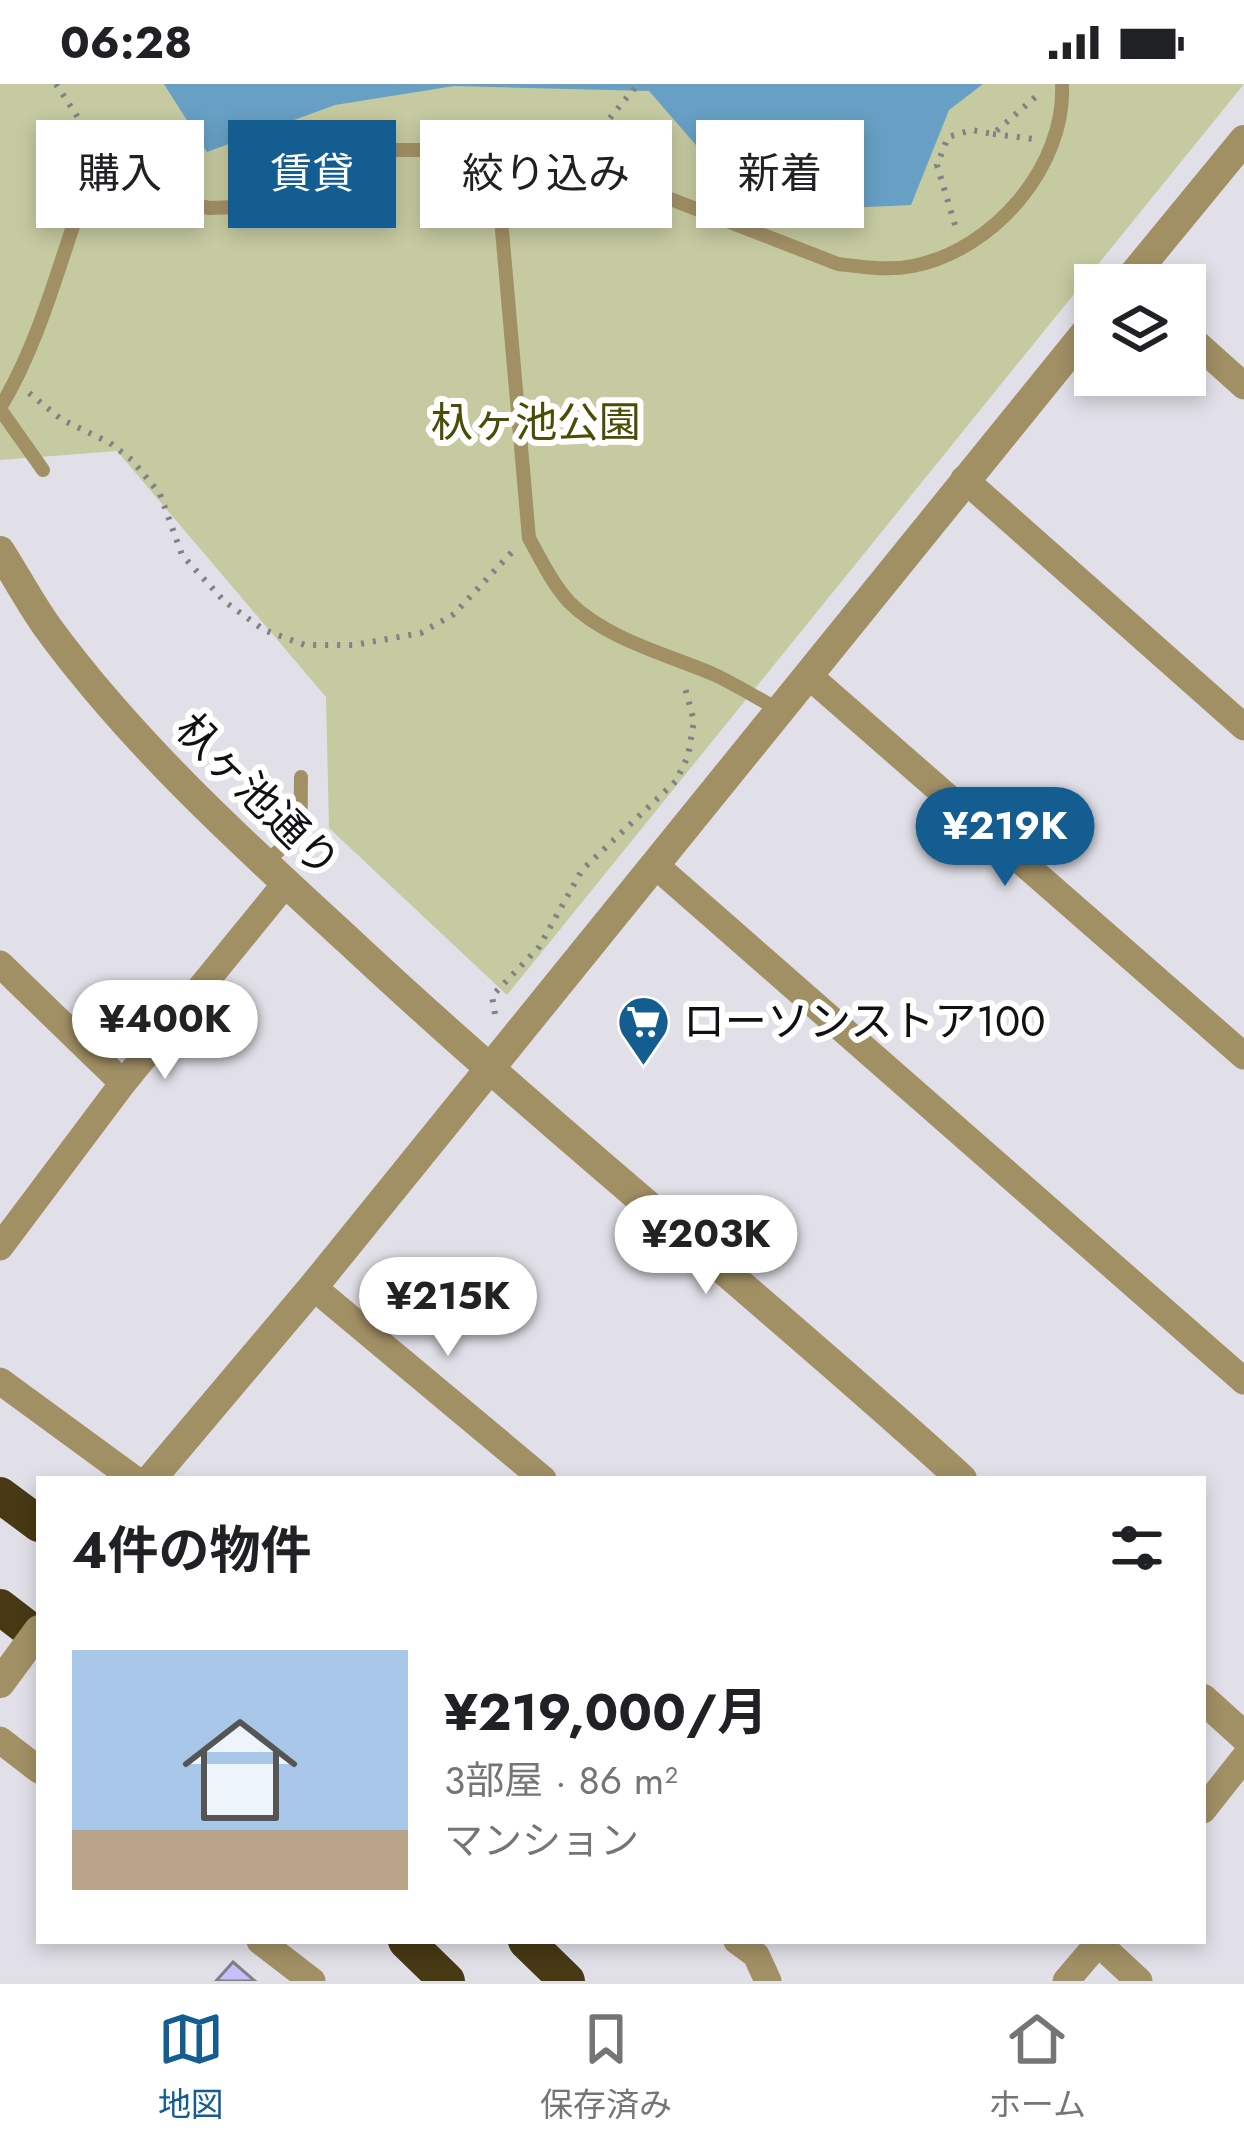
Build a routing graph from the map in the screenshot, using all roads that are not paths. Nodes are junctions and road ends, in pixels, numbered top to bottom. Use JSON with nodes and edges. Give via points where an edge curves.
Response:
{"nodes":[{"id":1,"x":1059,"y":85,"type":"edge"},
{"id":2,"x":1244,"y":140,"type":"edge"},
{"id":3,"x":420,"y":150,"type":"edge"},
{"id":4,"x":672,"y":200,"type":"edge"},
{"id":5,"x":502,"y":228,"type":"edge"},
{"id":6,"x":1143,"y":264,"type":"edge"},
{"id":7,"x":1074,"y":346,"type":"edge"},
{"id":8,"x":1206,"y":352,"type":"edge"},
{"id":9,"x":1244,"y":386,"type":"edge"},
{"id":10,"x":0,"y":409,"type":"edge"},
{"id":11,"x":43,"y":470,"type":"dead end"},
{"id":12,"x":964,"y":479,"type":"junction"},
{"id":13,"x":0,"y":551,"type":"edge"},
{"id":14,"x":808,"y":675,"type":"junction"},
{"id":15,"x":779,"y":710,"type":"junction"},
{"id":16,"x":1244,"y":727,"type":"edge"},
{"id":17,"x":301,"y":777,"type":"dead end"},
{"id":18,"x":655,"y":865,"type":"junction"},
{"id":19,"x":276,"y":873,"type":"junction"},
{"id":20,"x":0,"y":964,"type":"edge"},
{"id":21,"x":1244,"y":1056,"type":"edge"},
{"id":22,"x":488,"y":1071,"type":"junction"},
{"id":23,"x":123,"y":1083,"type":"junction"},
{"id":24,"x":0,"y":1247,"type":"edge"},
{"id":25,"x":313,"y":1288,"type":"junction"},
{"id":26,"x":0,"y":1381,"type":"edge"},
{"id":27,"x":1244,"y":1381,"type":"edge"},
{"id":28,"x":166,"y":1474,"type":"edge"},
{"id":29,"x":130,"y":1476,"type":"edge"},
{"id":30,"x":539,"y":1476,"type":"edge"},
{"id":31,"x":959,"y":1476,"type":"edge"},
{"id":32,"x":0,"y":1495,"type":"edge"},
{"id":33,"x":36,"y":1522,"type":"edge"},
{"id":34,"x":0,"y":1607,"type":"edge"},
{"id":35,"x":36,"y":1632,"type":"edge"},
{"id":36,"x":36,"y":1638,"type":"edge"},
{"id":37,"x":0,"y":1683,"type":"edge"},
{"id":38,"x":1206,"y":1702,"type":"edge"},
{"id":39,"x":1244,"y":1736,"type":"edge"},
{"id":40,"x":0,"y":1740,"type":"edge"},
{"id":41,"x":1244,"y":1758,"type":"edge"},
{"id":42,"x":36,"y":1768,"type":"edge"},
{"id":43,"x":1206,"y":1806,"type":"edge"},
{"id":44,"x":264,"y":1944,"type":"edge"},
{"id":45,"x":409,"y":1944,"type":"edge"},
{"id":46,"x":529,"y":1944,"type":"edge"},
{"id":47,"x":741,"y":1944,"type":"edge"},
{"id":48,"x":1096,"y":1944,"type":"edge"},
{"id":49,"x":1100,"y":1944,"type":"edge"},
{"id":50,"x":312,"y":1981,"type":"edge"},
{"id":51,"x":447,"y":1981,"type":"edge"},
{"id":52,"x":567,"y":1981,"type":"edge"},
{"id":53,"x":768,"y":1981,"type":"edge"},
{"id":54,"x":1066,"y":1981,"type":"edge"},
{"id":55,"x":1139,"y":1981,"type":"edge"}],
"edges":[{"from":1,"to":4,"type":"lane","via":[[1054,144],[1033,184],[1000,220],[915,266],[838,264]]},
{"from":2,"to":6,"type":"street"},
{"from":3,"to":10,"type":"lane","via":[[390,150],[238,207],[209,208],[171,198],[100,152],[19,377]]},
{"from":5,"to":15,"type":"lane","via":[[529,538],[549,575],[588,616]]},
{"from":7,"to":12,"type":"street"},
{"from":8,"to":9,"type":"street"},
{"from":10,"to":11,"type":"lane"},
{"from":12,"to":14,"type":"street"},
{"from":12,"to":16,"type":"street"},
{"from":13,"to":19,"type":"street","name":"杁ヶ池通り","via":[[48,628],[157,757]]},
{"from":14,"to":15,"type":"street"},
{"from":14,"to":21,"type":"street"},
{"from":15,"to":18,"type":"street"},
{"from":17,"to":19,"type":"lane","via":[[301,824]]},
{"from":18,"to":22,"type":"street"},
{"from":18,"to":27,"type":"street"},
{"from":19,"to":22,"type":"street","name":"杁ヶ池通り"},
{"from":19,"to":23,"type":"street"},
{"from":20,"to":23,"type":"street"},
{"from":22,"to":25,"type":"street"},
{"from":22,"to":31,"type":"street","name":"杁ヶ池通り"},
{"from":23,"to":24,"type":"street"},
{"from":25,"to":28,"type":"street"},
{"from":25,"to":30,"type":"street"},
{"from":26,"to":29,"type":"street"},
{"from":32,"to":33,"type":"highway"},
{"from":34,"to":35,"type":"highway"},
{"from":36,"to":37,"type":"street","bridge":true},
{"from":38,"to":39,"type":"street"},
{"from":40,"to":42,"type":"street"},
{"from":41,"to":43,"type":"street"},
{"from":44,"to":50,"type":"street"},
{"from":45,"to":51,"type":"highway"},
{"from":46,"to":52,"type":"highway"},
{"from":47,"to":53,"type":"street"},
{"from":48,"to":54,"type":"street"},
{"from":49,"to":55,"type":"street"}]}
